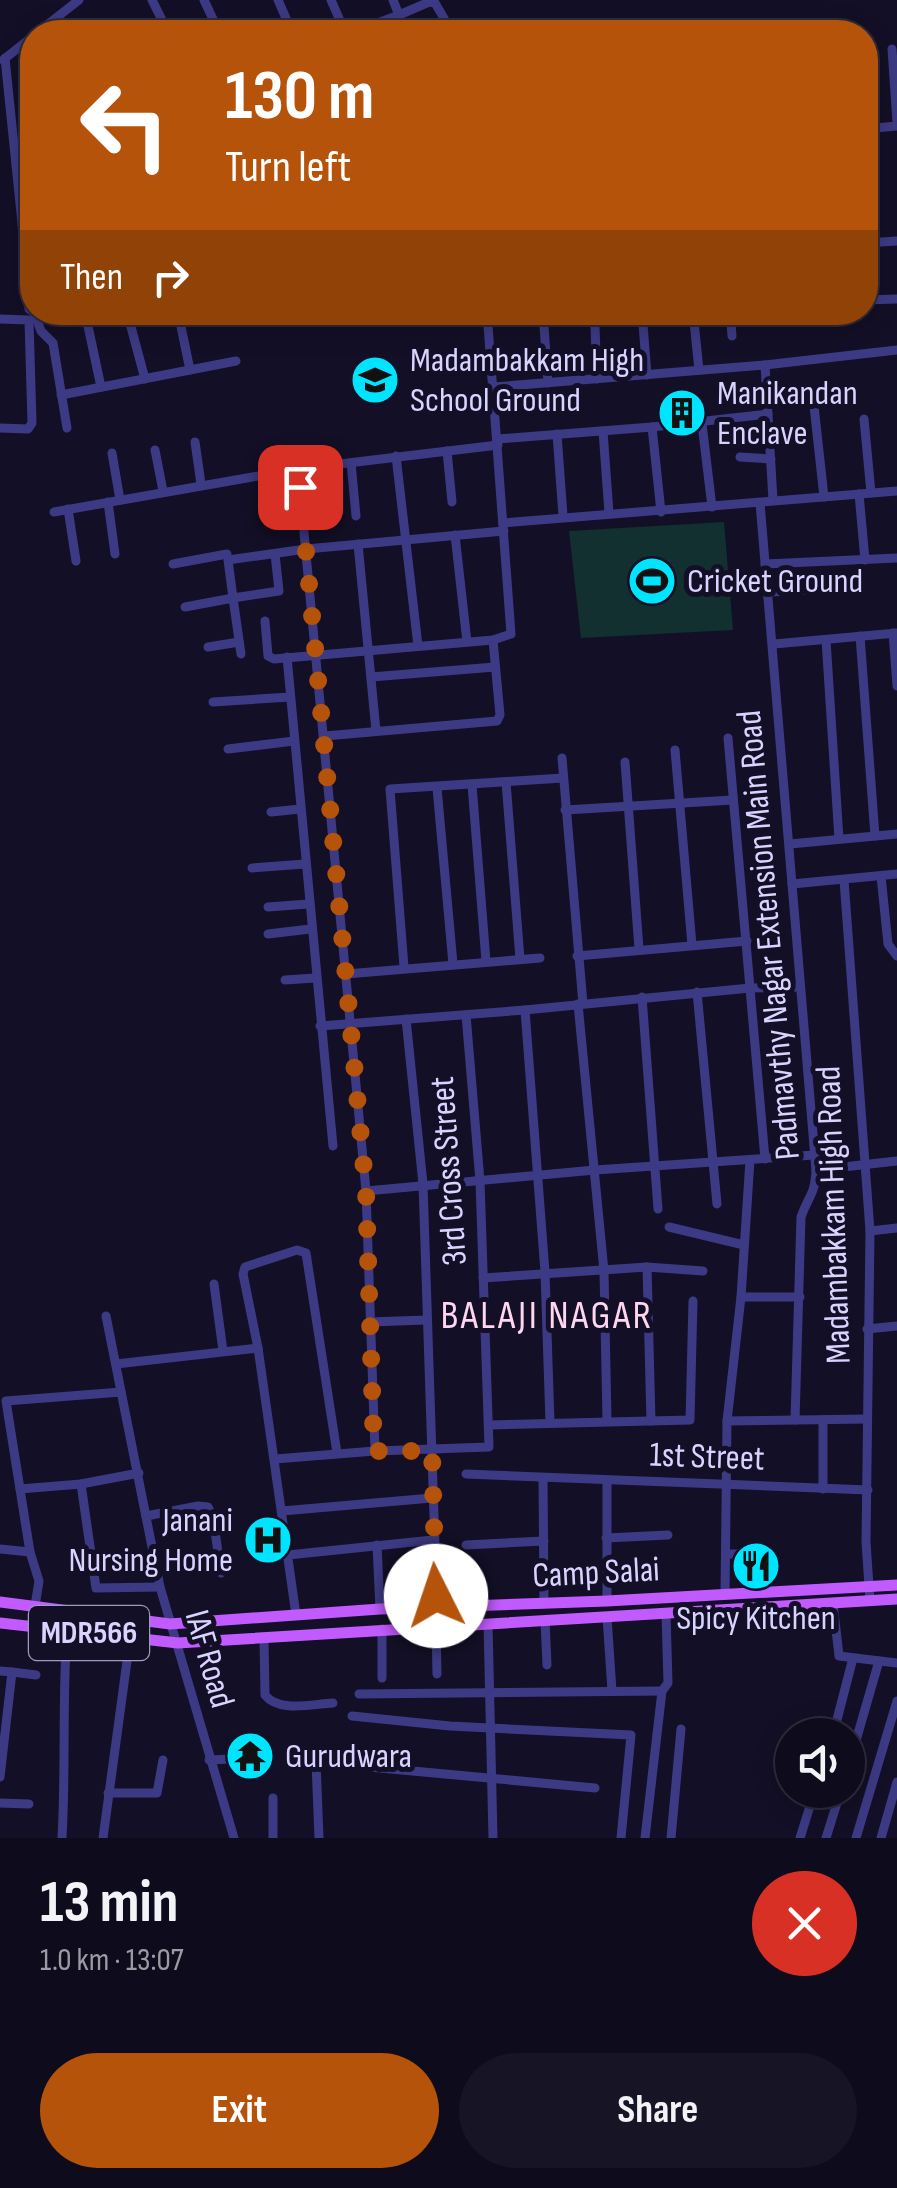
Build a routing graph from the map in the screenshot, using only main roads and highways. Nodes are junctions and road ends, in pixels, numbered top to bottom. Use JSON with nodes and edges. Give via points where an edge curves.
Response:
{"nodes":[{"id":1,"x":897,"y":1585,"type":"edge"},
{"id":2,"x":897,"y":1599,"type":"edge"},
{"id":3,"x":0,"y":1602,"type":"edge"},
{"id":4,"x":0,"y":1623,"type":"edge"}],
"edges":[{"from":1,"to":3,"type":"main road","name":"Camp Salai","number":"MDR566","via":[[170,1624]]},
{"from":2,"to":4,"type":"main road","name":"Camp Salai","number":"MDR566","via":[[178,1643]]}]}
